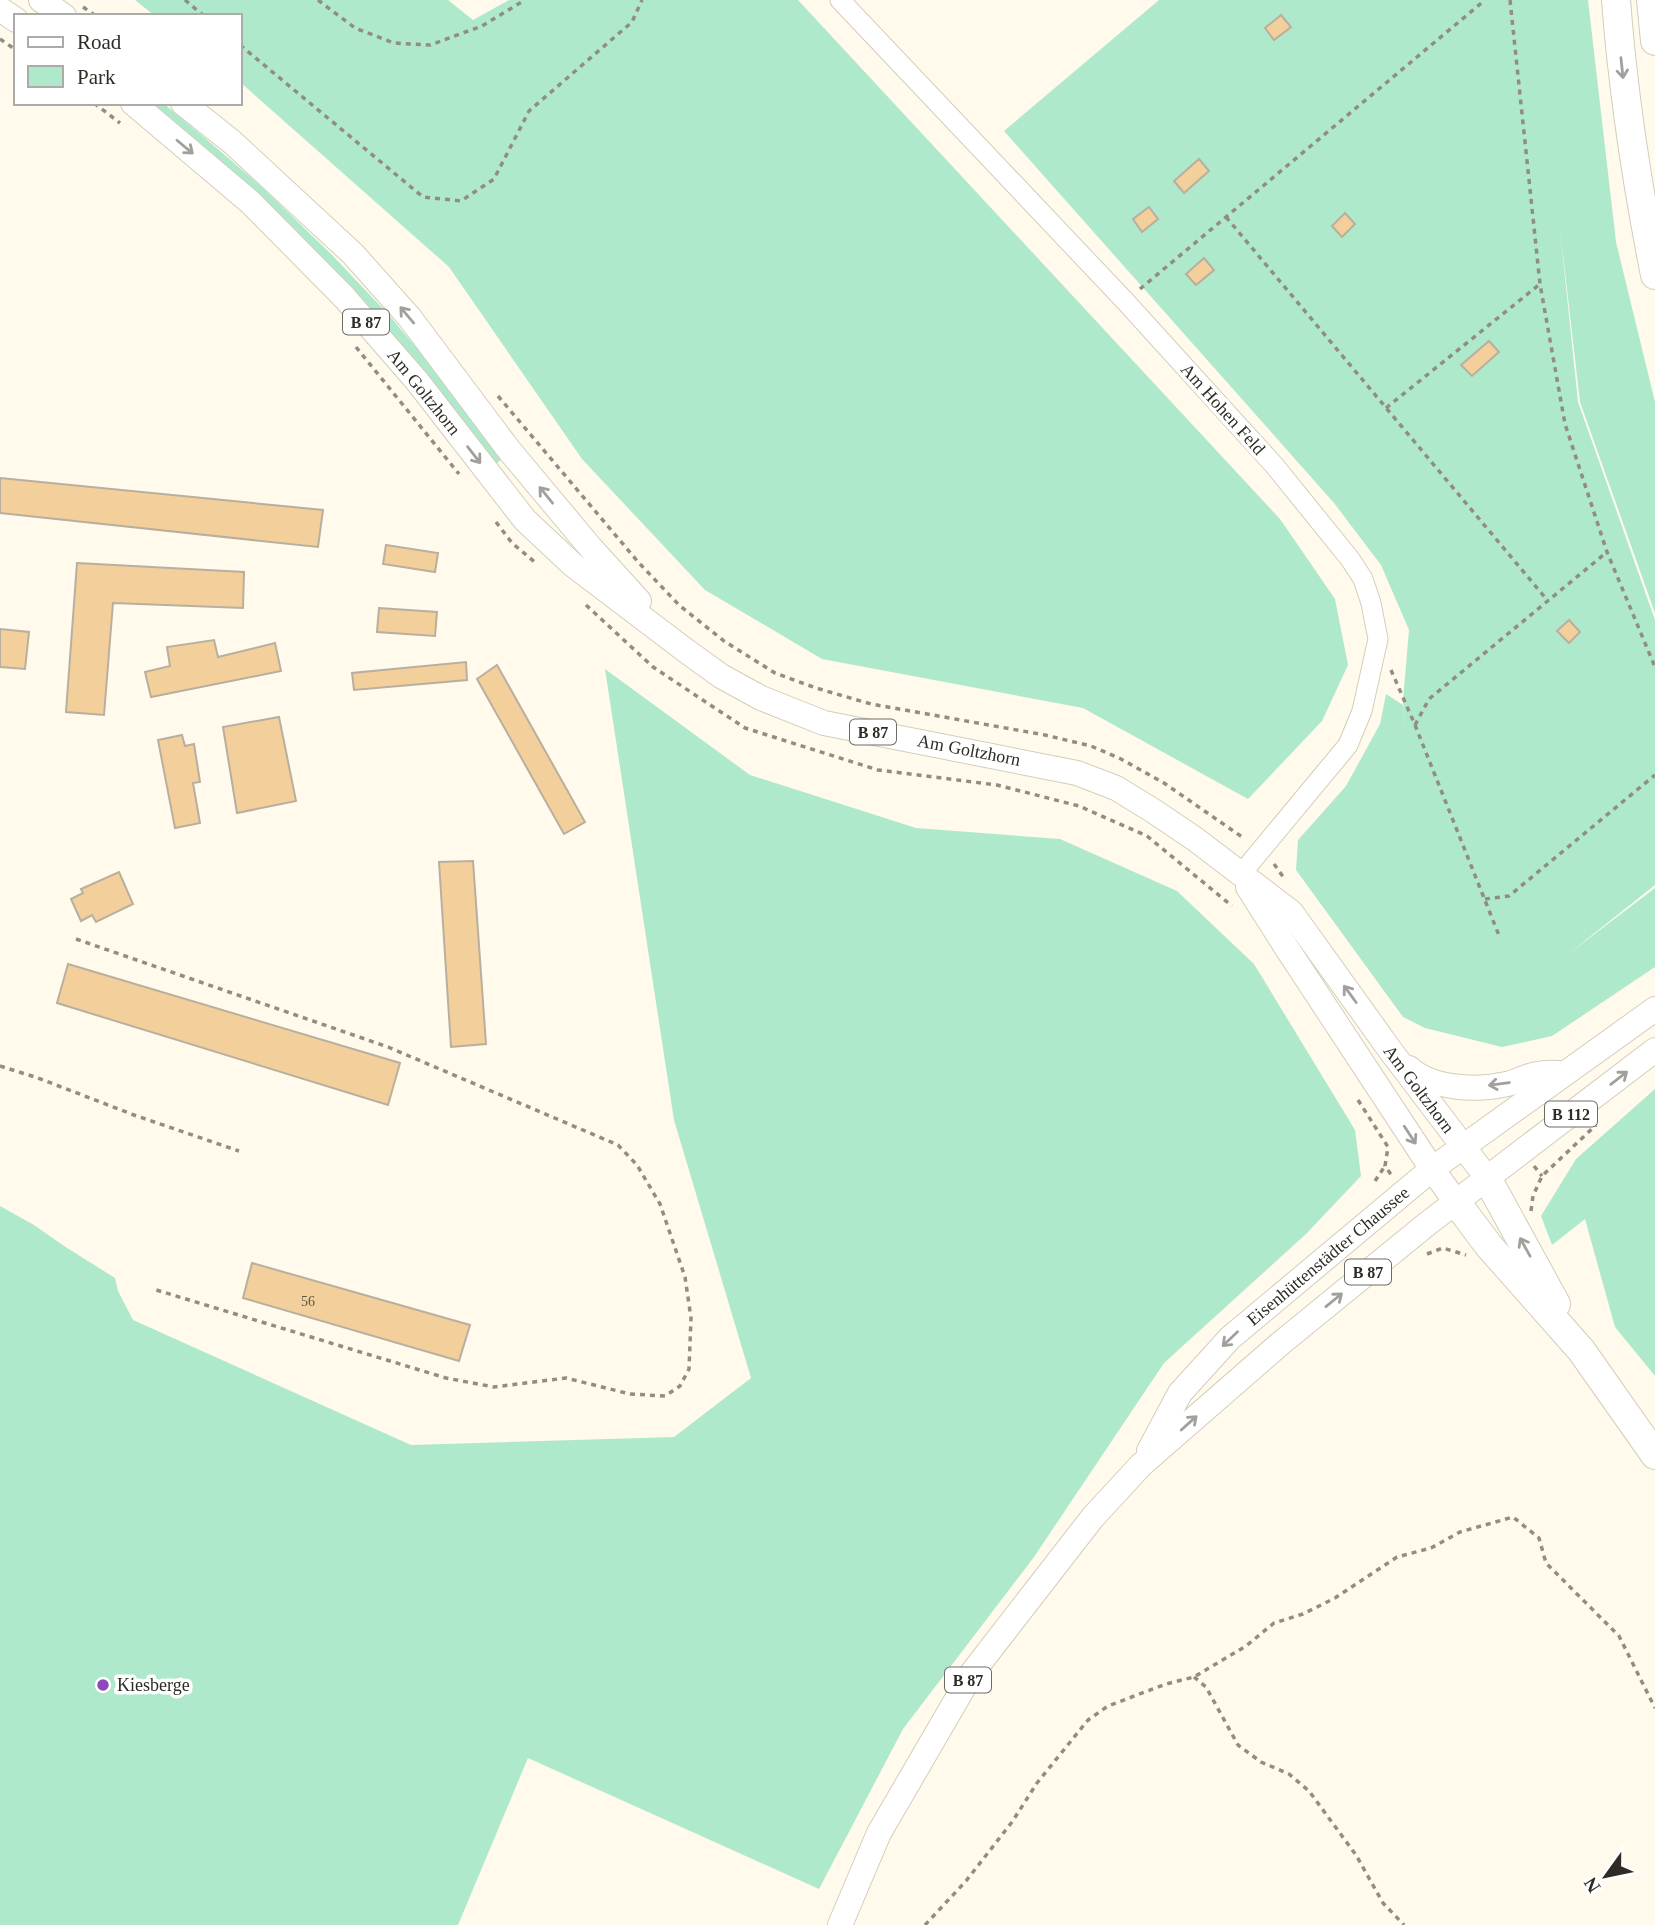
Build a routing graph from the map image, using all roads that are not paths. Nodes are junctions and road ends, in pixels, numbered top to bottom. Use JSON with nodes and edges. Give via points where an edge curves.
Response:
{"nodes":[{"id":1,"x":41,"y":0,"type":"edge"},
{"id":2,"x":840,"y":0,"type":"edge"},
{"id":3,"x":1616,"y":0,"type":"edge"},
{"id":4,"x":1651,"y":0,"type":"edge"},
{"id":5,"x":61,"y":14,"type":"edge"},
{"id":6,"x":1655,"y":41,"type":"edge"},
{"id":7,"x":135,"y":105,"type":"edge"},
{"id":8,"x":186,"y":105,"type":"edge"},
{"id":9,"x":1655,"y":275,"type":"edge"},
{"id":10,"x":685,"y":650,"type":"junction"},
{"id":11,"x":1241,"y":874,"type":"junction"},
{"id":12,"x":1655,"y":1009,"type":"edge"},
{"id":13,"x":1390,"y":1050,"type":"junction"},
{"id":14,"x":1655,"y":1050,"type":"edge"},
{"id":15,"x":1566,"y":1073,"type":"junction"},
{"id":16,"x":1462,"y":1146,"type":"junction"},
{"id":17,"x":1432,"y":1169,"type":"junction"},
{"id":18,"x":1487,"y":1178,"type":"junction"},
{"id":19,"x":1456,"y":1202,"type":"junction"},
{"id":20,"x":1581,"y":1350,"type":"junction"},
{"id":21,"x":1655,"y":1454,"type":"edge"},
{"id":22,"x":1141,"y":1465,"type":"junction"},
{"id":23,"x":840,"y":1925,"type":"edge"}],
"edges":[{"from":1,"to":5,"type":"main road"},
{"from":2,"to":11,"type":"street","name":"Am Hohen Feld","via":[[1274,465],[1363,579],[1378,639],[1362,711],[1348,745]]},
{"from":3,"to":9,"type":"highway","one_way":true,"via":[[1638,190]]},
{"from":4,"to":6,"type":"highway"},
{"from":7,"to":10,"type":"main road","name":"Am Goltzhorn","number":"B 87","one_way":true,"via":[[250,202],[344,297],[417,381],[524,520],[573,565]]},
{"from":10,"to":8,"type":"main road","name":"Am Goltzhorn","number":"B 87","one_way":true,"via":[[590,547],[509,450],[410,318],[353,254]]},
{"from":10,"to":11,"type":"main road","name":"Am Goltzhorn","number":"B 87","via":[[761,698],[824,723],[1077,773],[1116,788]]},
{"from":13,"to":11,"type":"main road","name":"Am Goltzhorn","number":"B 87","one_way":true,"via":[[1291,912]]},
{"from":11,"to":17,"type":"main road","name":"Am Goltzhorn","number":"B 87","one_way":true},
{"from":12,"to":15,"type":"main road","name":"Eisenhüttenstädter Chaussee","number":"B 112"},
{"from":15,"to":13,"type":"main road","one_way":true,"via":[[1537,1074],[1484,1087],[1437,1084],[1415,1074]]},
{"from":13,"to":16,"type":"main road","name":"Am Goltzhorn","number":"B 87"},
{"from":18,"to":14,"type":"main road","name":"Eisenhüttenstädter Chaussee","number":"B 112","one_way":true},
{"from":15,"to":16,"type":"main road","name":"Eisenhüttenstädter Chaussee","number":"B 112"},
{"from":16,"to":17,"type":"main road","name":"Eisenhüttenstädter Chaussee","number":"B 87"},
{"from":16,"to":18,"type":"main road","name":"Am Goltzhorn","number":"B 87"},
{"from":17,"to":19,"type":"main road","name":"Am Goltzhorn","number":"B 87"},
{"from":17,"to":22,"type":"main road","name":"Eisenhüttenstädter Chaussee","number":"B 87","one_way":true,"via":[[1230,1338],[1180,1393]]},
{"from":18,"to":19,"type":"main road","name":"Eisenhüttenstädter Chaussee","number":"B 87"},
{"from":20,"to":18,"type":"highway","one_way":true},
{"from":19,"to":20,"type":"highway"},
{"from":22,"to":19,"type":"main road","name":"Eisenhüttenstädter Chaussee","number":"B 87","one_way":true,"via":[[1281,1343]]},
{"from":20,"to":21,"type":"highway"},
{"from":22,"to":23,"type":"main road","name":"Eisenhüttenstädter Chaussee","number":"B 87","via":[[1093,1517],[972,1673],[879,1833]]}]}
